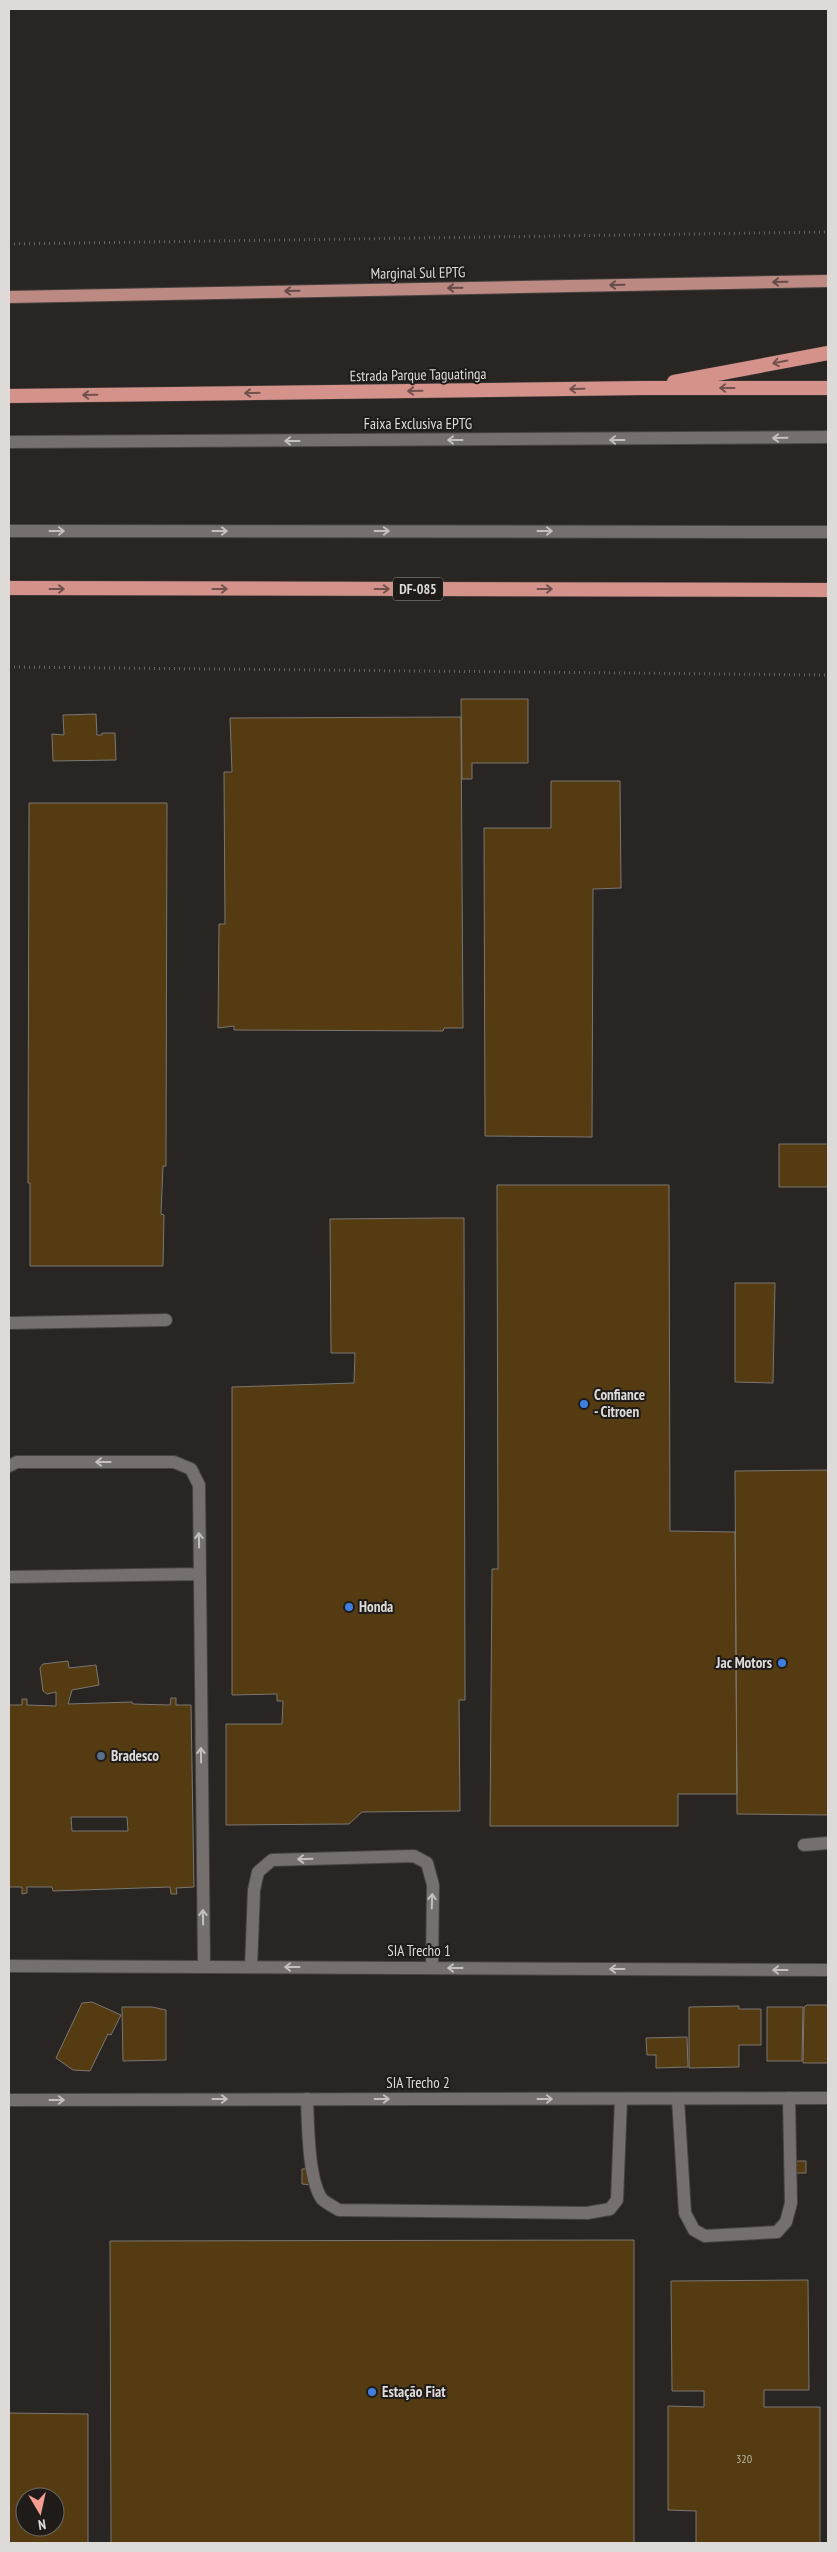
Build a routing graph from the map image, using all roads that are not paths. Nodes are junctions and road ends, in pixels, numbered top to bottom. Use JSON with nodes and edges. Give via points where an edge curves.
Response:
{"nodes":[{"id":1,"x":828,"y":280,"type":"edge"},
{"id":2,"x":9,"y":297,"type":"edge"},
{"id":3,"x":828,"y":353,"type":"edge"},
{"id":4,"x":644,"y":388,"type":"junction"},
{"id":5,"x":828,"y":388,"type":"edge"},
{"id":6,"x":9,"y":396,"type":"edge"},
{"id":7,"x":828,"y":437,"type":"edge"},
{"id":8,"x":9,"y":442,"type":"edge"},
{"id":9,"x":9,"y":531,"type":"edge"},
{"id":10,"x":828,"y":532,"type":"edge"},
{"id":11,"x":9,"y":588,"type":"edge"},
{"id":12,"x":828,"y":590,"type":"edge"},
{"id":13,"x":166,"y":1320,"type":"dead end"},
{"id":14,"x":9,"y":1323,"type":"edge"},
{"id":15,"x":9,"y":1466,"type":"edge"},
{"id":16,"x":199,"y":1574,"type":"junction"},
{"id":17,"x":9,"y":1577,"type":"edge"},
{"id":18,"x":828,"y":1843,"type":"edge"},
{"id":19,"x":804,"y":1845,"type":"dead end"},
{"id":20,"x":9,"y":1966,"type":"edge"},
{"id":21,"x":204,"y":1966,"type":"junction"},
{"id":22,"x":251,"y":1967,"type":"junction"},
{"id":23,"x":432,"y":1968,"type":"junction"},
{"id":24,"x":828,"y":1970,"type":"edge"},
{"id":25,"x":788,"y":2098,"type":"junction"},
{"id":26,"x":828,"y":2098,"type":"edge"},
{"id":27,"x":307,"y":2099,"type":"junction"},
{"id":28,"x":621,"y":2099,"type":"junction"},
{"id":29,"x":678,"y":2099,"type":"junction"},
{"id":30,"x":9,"y":2100,"type":"edge"}],
"edges":[{"from":1,"to":2,"type":"main road","name":"Marginal Sul EPTG","one_way":true},
{"from":3,"to":4,"type":"highway","one_way":true},
{"from":5,"to":4,"type":"highway","name":"Estrada Parque Taguatinga","one_way":true},
{"from":4,"to":6,"type":"highway","name":"Estrada Parque Taguatinga","one_way":true},
{"from":7,"to":8,"type":"main road","name":"Faixa Exclusiva EPTG","one_way":true},
{"from":9,"to":10,"type":"main road","one_way":true},
{"from":11,"to":12,"type":"highway","number":"DF-085","one_way":true},
{"from":13,"to":14,"type":"main road"},
{"from":16,"to":15,"type":"main road","one_way":true,"via":[[199,1485],[191,1469],[174,1462],[16,1462]]},
{"from":16,"to":17,"type":"main road"},
{"from":21,"to":16,"type":"main road","one_way":true},
{"from":18,"to":19,"type":"main road"},
{"from":20,"to":21,"type":"main road","name":"SIA Trecho 1"},
{"from":21,"to":22,"type":"main road","name":"SIA Trecho 1"},
{"from":23,"to":22,"type":"main road","name":"SIA Trecho 1","one_way":true},
{"from":23,"to":22,"type":"main road","one_way":true,"via":[[433,1885],[427,1863],[414,1856],[272,1860],[258,1872],[254,1890]]},
{"from":24,"to":23,"type":"main road","name":"SIA Trecho 1","one_way":true},
{"from":25,"to":26,"type":"main road","name":"SIA Trecho 2"},
{"from":25,"to":29,"type":"main road","name":"SIA Trecho 2"},
{"from":25,"to":29,"type":"main road","via":[[790,2203],[786,2222],[777,2232],[706,2236],[694,2230],[685,2213]]},
{"from":27,"to":28,"type":"main road","name":"SIA Trecho 2","one_way":true},
{"from":27,"to":28,"type":"main road","via":[[310,2152],[317,2183],[322,2199],[339,2210],[587,2213],[610,2209],[617,2200]]},
{"from":30,"to":27,"type":"main road","name":"SIA Trecho 2","one_way":true},
{"from":28,"to":29,"type":"main road","name":"SIA Trecho 2"}]}
